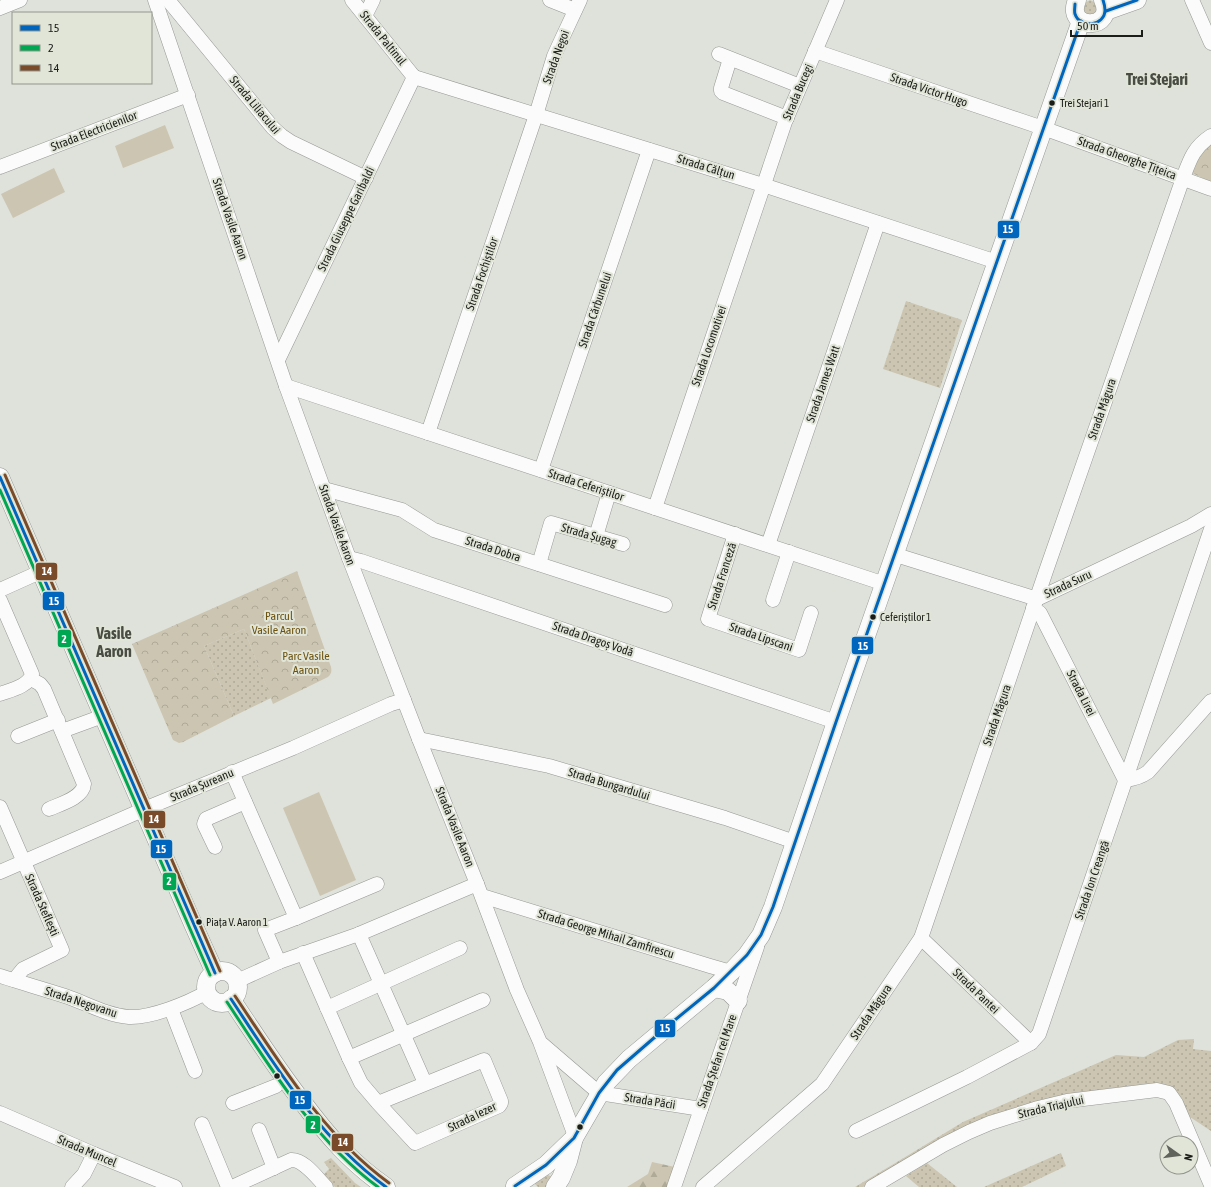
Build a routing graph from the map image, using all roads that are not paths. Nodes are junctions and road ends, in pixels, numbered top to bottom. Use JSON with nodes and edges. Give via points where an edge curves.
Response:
{"nodes":[{"id":1,"x":20,"y":0,"type":"edge"},
{"id":2,"x":155,"y":0,"type":"edge"},
{"id":3,"x":168,"y":0,"type":"edge"},
{"id":4,"x":352,"y":0,"type":"edge"},
{"id":5,"x":374,"y":0,"type":"edge"},
{"id":6,"x":550,"y":0,"type":"edge"},
{"id":7,"x":837,"y":0,"type":"edge"},
{"id":8,"x":1077,"y":0,"type":"edge"},
{"id":9,"x":1137,"y":0,"type":"edge"},
{"id":10,"x":1192,"y":0,"type":"edge"},
{"id":11,"x":577,"y":5,"type":"edge"},
{"id":12,"x":1104,"y":6,"type":"edge"},
{"id":13,"x":0,"y":8,"type":"edge"},
{"id":14,"x":365,"y":16,"type":"junction"},
{"id":15,"x":1081,"y":22,"type":"junction"},
{"id":16,"x":1211,"y":43,"type":"edge"},
{"id":17,"x":815,"y":51,"type":"junction"},
{"id":18,"x":414,"y":77,"type":"junction"},
{"id":19,"x":800,"y":86,"type":"junction"},
{"id":20,"x":188,"y":95,"type":"junction"},
{"id":21,"x":536,"y":115,"type":"junction"},
{"id":22,"x":786,"y":118,"type":"junction"},
{"id":23,"x":1043,"y":128,"type":"junction"},
{"id":24,"x":1211,"y":136,"type":"edge"},
{"id":25,"x":649,"y":150,"type":"junction"},
{"id":26,"x":0,"y":167,"type":"edge"},
{"id":27,"x":366,"y":178,"type":"junction"},
{"id":28,"x":1183,"y":178,"type":"junction"},
{"id":29,"x":763,"y":185,"type":"junction"},
{"id":30,"x":1211,"y":189,"type":"edge"},
{"id":31,"x":878,"y":223,"type":"junction"},
{"id":32,"x":997,"y":262,"type":"junction"},
{"id":33,"x":278,"y":360,"type":"junction"},
{"id":34,"x":286,"y":386,"type":"junction"},
{"id":35,"x":428,"y":433,"type":"junction"},
{"id":36,"x":541,"y":470,"type":"junction"},
{"id":37,"x":0,"y":480,"type":"edge"},
{"id":38,"x":324,"y":489,"type":"junction"},
{"id":39,"x":609,"y":492,"type":"junction"},
{"id":40,"x":655,"y":508,"type":"junction"},
{"id":41,"x":1211,"y":514,"type":"edge"},
{"id":42,"x":1211,"y":529,"type":"edge"},
{"id":43,"x":735,"y":534,"type":"junction"},
{"id":44,"x":596,"y":536,"type":"junction"},
{"id":45,"x":623,"y":544,"type":"dead end"},
{"id":46,"x":768,"y":545,"type":"junction"},
{"id":47,"x":789,"y":552,"type":"junction"},
{"id":48,"x":896,"y":555,"type":"junction"},
{"id":49,"x":349,"y":558,"type":"junction"},
{"id":50,"x":539,"y":564,"type":"junction"},
{"id":51,"x":40,"y":572,"type":"junction"},
{"id":52,"x":885,"y":584,"type":"junction"},
{"id":53,"x":0,"y":590,"type":"edge"},
{"id":54,"x":0,"y":600,"type":"edge"},
{"id":55,"x":773,"y":600,"type":"dead end"},
{"id":56,"x":1035,"y":603,"type":"junction"},
{"id":57,"x":665,"y":605,"type":"dead end"},
{"id":58,"x":811,"y":612,"type":"dead end"},
{"id":59,"x":708,"y":619,"type":"joint"},
{"id":60,"x":31,"y":679,"type":"junction"},
{"id":61,"x":0,"y":694,"type":"edge"},
{"id":62,"x":404,"y":700,"type":"junction"},
{"id":63,"x":1211,"y":701,"type":"edge"},
{"id":64,"x":103,"y":716,"type":"junction"},
{"id":65,"x":836,"y":722,"type":"junction"},
{"id":66,"x":60,"y":725,"type":"junction"},
{"id":67,"x":18,"y":736,"type":"dead end"},
{"id":68,"x":420,"y":739,"type":"junction"},
{"id":69,"x":232,"y":772,"type":"junction"},
{"id":70,"x":1125,"y":780,"type":"junction"},
{"id":71,"x":245,"y":802,"type":"junction"},
{"id":72,"x":0,"y":807,"type":"edge"},
{"id":73,"x":49,"y":809,"type":"dead end"},
{"id":74,"x":144,"y":810,"type":"junction"},
{"id":75,"x":796,"y":842,"type":"junction"},
{"id":76,"x":215,"y":847,"type":"dead end"},
{"id":77,"x":23,"y":862,"type":"junction"},
{"id":78,"x":0,"y":872,"type":"edge"},
{"id":79,"x":377,"y":884,"type":"dead end"},
{"id":80,"x":480,"y":890,"type":"junction"},
{"id":81,"x":296,"y":918,"type":"junction"},
{"id":82,"x":359,"y":934,"type":"junction"},
{"id":83,"x":761,"y":935,"type":"junction"},
{"id":84,"x":921,"y":938,"type":"junction"},
{"id":85,"x":460,"y":948,"type":"dead end"},
{"id":86,"x":303,"y":953,"type":"junction"},
{"id":87,"x":279,"y":962,"type":"junction"},
{"id":88,"x":731,"y":972,"type":"junction"},
{"id":89,"x":215,"y":973,"type":"junction"},
{"id":90,"x":0,"y":976,"type":"edge"},
{"id":91,"x":14,"y":980,"type":"junction"},
{"id":92,"x":237,"y":981,"type":"junction"},
{"id":93,"x":381,"y":984,"type":"junction"},
{"id":94,"x":714,"y":988,"type":"junction"},
{"id":95,"x":208,"y":992,"type":"junction"},
{"id":96,"x":231,"y":999,"type":"junction"},
{"id":97,"x":483,"y":1000,"type":"dead end"},
{"id":98,"x":738,"y":1000,"type":"junction"},
{"id":99,"x":171,"y":1008,"type":"junction"},
{"id":100,"x":327,"y":1008,"type":"junction"},
{"id":101,"x":404,"y":1035,"type":"junction"},
{"id":102,"x":540,"y":1042,"type":"junction"},
{"id":103,"x":1031,"y":1043,"type":"junction"},
{"id":104,"x":349,"y":1058,"type":"junction"},
{"id":105,"x":195,"y":1071,"type":"dead end"},
{"id":106,"x":425,"y":1083,"type":"junction"},
{"id":107,"x":276,"y":1086,"type":"dead end"},
{"id":108,"x":599,"y":1093,"type":"junction"},
{"id":109,"x":233,"y":1103,"type":"dead end"},
{"id":110,"x":378,"y":1103,"type":"junction"},
{"id":111,"x":701,"y":1109,"type":"junction"},
{"id":112,"x":0,"y":1113,"type":"edge"},
{"id":113,"x":202,"y":1124,"type":"dead end"},
{"id":114,"x":259,"y":1130,"type":"dead end"},
{"id":115,"x":856,"y":1131,"type":"dead end"},
{"id":116,"x":574,"y":1137,"type":"junction"},
{"id":117,"x":94,"y":1154,"type":"junction"},
{"id":118,"x":274,"y":1168,"type":"junction"},
{"id":119,"x":1211,"y":1185,"type":"edge"},
{"id":120,"x":72,"y":1187,"type":"edge"},
{"id":121,"x":175,"y":1187,"type":"edge"},
{"id":122,"x":228,"y":1187,"type":"edge"},
{"id":123,"x":232,"y":1187,"type":"edge"},
{"id":124,"x":326,"y":1187,"type":"edge"},
{"id":125,"x":386,"y":1187,"type":"edge"},
{"id":126,"x":512,"y":1187,"type":"edge"},
{"id":127,"x":555,"y":1187,"type":"edge"},
{"id":128,"x":674,"y":1187,"type":"edge"},
{"id":129,"x":703,"y":1187,"type":"edge"},
{"id":130,"x":872,"y":1187,"type":"edge"}],
"edges":[{"from":1,"to":13,"type":"street"},
{"from":2,"to":20,"type":"street","name":"Strada Vasile Aaron"},
{"from":3,"to":27,"type":"street","name":"Strada Liliacului","via":[[273,128],[291,142]]},
{"from":4,"to":14,"type":"street","name":"Strada Paltinul"},
{"from":5,"to":14,"type":"street"},
{"from":6,"to":11,"type":"street"},
{"from":7,"to":17,"type":"street","name":"Strada Bucegi"},
{"from":8,"to":15,"type":"main road","via":[[1075,12]]},
{"from":9,"to":12,"type":"main road"},
{"from":10,"to":16,"type":"street"},
{"from":11,"to":21,"type":"street","name":"Strada Negoi","via":[[556,50]]},
{"from":12,"to":15,"type":"main road","via":[[1103,17],[1099,21],[1094,24]]},
{"from":14,"to":18,"type":"street","name":"Strada Paltinul"},
{"from":15,"to":23,"type":"main road","name":"Strada Ștefan cel Mare"},
{"from":17,"to":19,"type":"street","name":"Strada Bucegi"},
{"from":17,"to":23,"type":"street","name":"Strada Victor Hugo"},
{"from":18,"to":21,"type":"street","name":"Strada Călțun"},
{"from":18,"to":27,"type":"street","name":"Strada Giuseppe Garibaldi"},
{"from":19,"to":22,"type":"street","name":"Strada Bucegi"},
{"from":19,"to":22,"type":"street","via":[[724,58],[721,88],[723,93]]},
{"from":20,"to":26,"type":"street","name":"Strada Electricienilor"},
{"from":20,"to":33,"type":"street","name":"Strada Vasile Aaron"},
{"from":21,"to":25,"type":"street","name":"Strada Călțun"},
{"from":21,"to":35,"type":"street","name":"Strada Fochiștilor"},
{"from":22,"to":29,"type":"street","name":"Strada Bucegi"},
{"from":23,"to":28,"type":"street","name":"Strada Gheorghe Țițeica"},
{"from":23,"to":32,"type":"main road","name":"Strada Ștefan cel Mare"},
{"from":24,"to":28,"type":"street","name":"Strada Măgura","via":[[1194,152]]},
{"from":25,"to":29,"type":"street","name":"Strada Călțun"},
{"from":25,"to":36,"type":"street","name":"Strada Cărbunelui"},
{"from":27,"to":33,"type":"street","name":"Strada Giuseppe Garibaldi"},
{"from":28,"to":30,"type":"street","name":"Strada Gheorghe Țițeica"},
{"from":28,"to":56,"type":"street","name":"Strada Măgura"},
{"from":29,"to":31,"type":"street","name":"Strada Călțun"},
{"from":29,"to":40,"type":"street","name":"Strada Locomotivei"},
{"from":31,"to":32,"type":"street","name":"Strada Călțun"},
{"from":31,"to":46,"type":"street","name":"Strada James Watt"},
{"from":32,"to":48,"type":"main road","name":"Strada Ștefan cel Mare"},
{"from":33,"to":34,"type":"street","name":"Strada Vasile Aaron"},
{"from":34,"to":35,"type":"street","name":"Strada Ceferiștilor"},
{"from":34,"to":38,"type":"street","name":"Strada Vasile Aaron"},
{"from":35,"to":36,"type":"street","name":"Strada Ceferiștilor"},
{"from":36,"to":39,"type":"street","name":"Strada Ceferiștilor"},
{"from":37,"to":51,"type":"main road"},
{"from":38,"to":49,"type":"street","name":"Strada Vasile Aaron"},
{"from":38,"to":50,"type":"street","name":"Strada Dobra","via":[[402,510],[434,530]]},
{"from":39,"to":40,"type":"street","name":"Strada Ceferiștilor"},
{"from":39,"to":44,"type":"street"},
{"from":40,"to":43,"type":"street","name":"Strada Ceferiștilor"},
{"from":41,"to":56,"type":"street","name":"Strada Suru"},
{"from":42,"to":70,"type":"street","name":"Strada Ion Creangă"},
{"from":43,"to":46,"type":"street","name":"Strada Ceferiștilor"},
{"from":43,"to":59,"type":"street","name":"Strada Franceză"},
{"from":44,"to":45,"type":"street","name":"Strada Șugag"},
{"from":44,"to":50,"type":"street","name":"Strada Șugag","via":[[551,524]]},
{"from":46,"to":47,"type":"street","name":"Strada Ceferiștilor"},
{"from":47,"to":52,"type":"street","name":"Strada Ceferiștilor"},
{"from":47,"to":55,"type":"street"},
{"from":48,"to":52,"type":"main road","name":"Strada Ștefan cel Mare"},
{"from":48,"to":56,"type":"street","name":"Strada Suru"},
{"from":49,"to":62,"type":"street","name":"Strada Vasile Aaron"},
{"from":49,"to":65,"type":"street","name":"Strada Dragoș Vodă"},
{"from":50,"to":57,"type":"street","name":"Strada Dobra"},
{"from":51,"to":53,"type":"street"},
{"from":51,"to":64,"type":"main road"},
{"from":52,"to":65,"type":"main road","name":"Strada Ștefan cel Mare"},
{"from":54,"to":60,"type":"street","via":[[32,674]]},
{"from":56,"to":70,"type":"street","name":"Strada Lirei"},
{"from":56,"to":84,"type":"street","name":"Strada Măgura"},
{"from":58,"to":59,"type":"street","name":"Strada Lipscani","via":[[799,650]]},
{"from":60,"to":61,"type":"street"},
{"from":60,"to":66,"type":"street","via":[[44,689]]},
{"from":62,"to":68,"type":"street","name":"Strada Vasile Aaron"},
{"from":62,"to":69,"type":"street","name":"Strada Șureanu"},
{"from":63,"to":70,"type":"street","via":[[1148,772],[1135,779]]},
{"from":64,"to":66,"type":"street"},
{"from":64,"to":74,"type":"main road"},
{"from":65,"to":75,"type":"main road","name":"Strada Ștefan cel Mare"},
{"from":66,"to":67,"type":"street"},
{"from":66,"to":73,"type":"street","via":[[84,788],[78,795]]},
{"from":68,"to":75,"type":"street","name":"Strada Bungardului","via":[[549,766],[725,818]]},
{"from":68,"to":80,"type":"street","name":"Strada Vasile Aaron"},
{"from":69,"to":71,"type":"street"},
{"from":69,"to":74,"type":"street","name":"Strada Șureanu"},
{"from":70,"to":103,"type":"street","name":"Strada Ion Creangă","via":[[1039,1034]]},
{"from":71,"to":76,"type":"street","via":[[206,819],[204,824]]},
{"from":71,"to":81,"type":"street"},
{"from":72,"to":77,"type":"street","name":"Strada Steflești"},
{"from":74,"to":77,"type":"street","name":"Strada Șureanu"},
{"from":74,"to":89,"type":"main road"},
{"from":75,"to":83,"type":"main road","name":"Strada Ștefan cel Mare"},
{"from":77,"to":78,"type":"street","name":"Strada Șureanu"},
{"from":77,"to":91,"type":"street","name":"Strada Steflești","via":[[62,950],[23,969]]},
{"from":79,"to":81,"type":"street"},
{"from":80,"to":82,"type":"street"},
{"from":80,"to":88,"type":"street","name":"Strada George Mihail Zamfirescu"},
{"from":80,"to":102,"type":"street","name":"Strada Vasile Aaron","via":[[517,990]]},
{"from":81,"to":87,"type":"street","via":[[265,930]]},
{"from":82,"to":86,"type":"street"},
{"from":82,"to":93,"type":"street"},
{"from":83,"to":88,"type":"main road","name":"Strada Ștefan cel Mare"},
{"from":83,"to":98,"type":"street","name":"Strada Ștefan cel Mare"},
{"from":84,"to":103,"type":"street","name":"Strada Pantei"},
{"from":84,"to":129,"type":"street","name":"Strada Măgura","via":[[822,1084]]},
{"from":85,"to":93,"type":"street"},
{"from":86,"to":87,"type":"street"},
{"from":86,"to":100,"type":"street","name":"Strada Iezer"},
{"from":87,"to":92,"type":"street"},
{"from":88,"to":94,"type":"main road","name":"Strada Ștefan cel Mare"},
{"from":89,"to":92,"type":"main road","via":[[227,972]]},
{"from":89,"to":95,"type":"main road","via":[[208,981]]},
{"from":90,"to":91,"type":"street","name":"Strada Negovanu"},
{"from":91,"to":99,"type":"street","name":"Strada Negovanu","via":[[66,996],[102,1011],[124,1016],[151,1014]]},
{"from":92,"to":96,"type":"main road","via":[[236,994]]},
{"from":93,"to":100,"type":"street"},
{"from":93,"to":101,"type":"street"},
{"from":94,"to":98,"type":"main road","via":[[728,992]]},
{"from":94,"to":108,"type":"main road","name":"Strada Ștefan cel Mare","via":[[629,1059]]},
{"from":95,"to":96,"type":"main road","via":[[217,1002]]},
{"from":95,"to":99,"type":"street","name":"Strada Negovanu"},
{"from":96,"to":125,"type":"main road","via":[[270,1059],[324,1132],[366,1173]]},
{"from":97,"to":101,"type":"street"},
{"from":98,"to":111,"type":"street","name":"Strada Ștefan cel Mare"},
{"from":99,"to":105,"type":"street"},
{"from":100,"to":104,"type":"street","name":"Strada Iezer"},
{"from":101,"to":104,"type":"street"},
{"from":101,"to":106,"type":"street"},
{"from":102,"to":108,"type":"street","name":"Strada Vasile Aaron"},
{"from":102,"to":116,"type":"street","name":"Strada Vasile Aaron"},
{"from":103,"to":115,"type":"street","name":"Strada Ion Creangă"},
{"from":104,"to":110,"type":"street","name":"Strada Iezer","via":[[362,1083]]},
{"from":106,"to":110,"type":"street","name":"Strada Iezer"},
{"from":106,"to":110,"type":"street","name":"Strada Iezer","via":[[484,1060],[501,1103],[415,1143]]},
{"from":107,"to":109,"type":"street"},
{"from":108,"to":111,"type":"street","name":"Strada Păcii"},
{"from":108,"to":116,"type":"main road","name":"Strada Ștefan cel Mare"},
{"from":111,"to":128,"type":"street","name":"Strada Ștefan cel Mare"},
{"from":112,"to":117,"type":"street","name":"Strada Muncel"},
{"from":113,"to":122,"type":"street"},
{"from":114,"to":118,"type":"street"},
{"from":116,"to":126,"type":"main road","via":[[546,1165]]},
{"from":116,"to":127,"type":"main road","name":"Strada Ștefan cel Mare","via":[[566,1166]]},
{"from":117,"to":120,"type":"street","via":[[84,1174]]},
{"from":117,"to":121,"type":"street","name":"Strada Muncel"},
{"from":118,"to":123,"type":"street"},
{"from":118,"to":124,"type":"street","via":[[291,1160],[299,1161]]},
{"from":119,"to":130,"type":"street","name":"Strada Triajului","via":[[1176,1103],[1169,1093],[1157,1090],[1067,1101],[990,1123],[943,1146]]}]}
